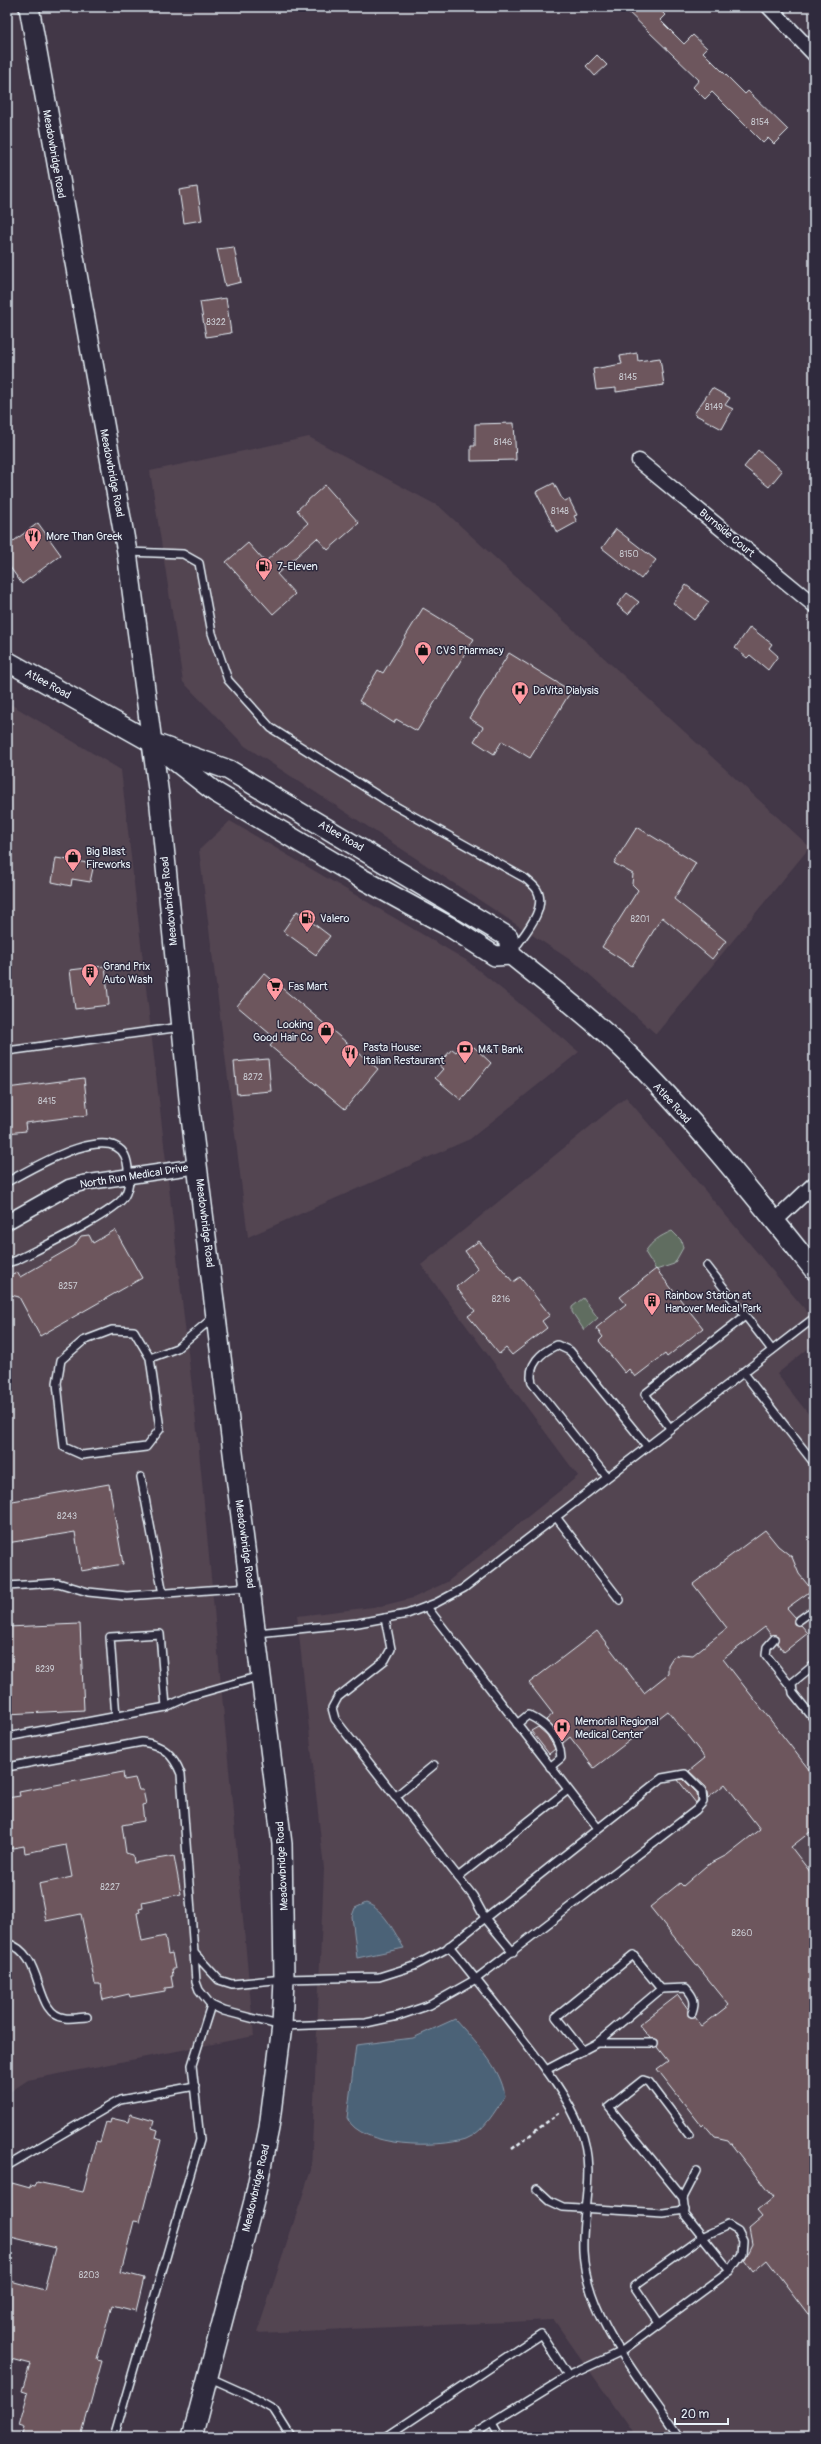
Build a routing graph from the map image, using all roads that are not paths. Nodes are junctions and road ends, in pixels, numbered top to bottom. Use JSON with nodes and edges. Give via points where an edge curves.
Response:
{"nodes":[{"id":1,"x":29,"y":7,"type":"edge"},
{"id":2,"x":769,"y":7,"type":"edge"},
{"id":3,"x":814,"y":54,"type":"edge"},
{"id":4,"x":639,"y":461,"type":"dead end"},
{"id":5,"x":127,"y":552,"type":"junction"},
{"id":6,"x":814,"y":605,"type":"edge"},
{"id":7,"x":7,"y":662,"type":"edge"},
{"id":8,"x":151,"y":742,"type":"junction"},
{"id":9,"x":511,"y":954,"type":"junction"},
{"id":10,"x":182,"y":1027,"type":"junction"},
{"id":11,"x":7,"y":1051,"type":"edge"},
{"id":12,"x":198,"y":1166,"type":"junction"},
{"id":13,"x":130,"y":1177,"type":"junction"},
{"id":14,"x":7,"y":1182,"type":"edge"},
{"id":15,"x":814,"y":1184,"type":"edge"},
{"id":16,"x":775,"y":1221,"type":"junction"},
{"id":17,"x":7,"y":1222,"type":"edge"},
{"id":18,"x":7,"y":1263,"type":"edge"},
{"id":19,"x":707,"y":1266,"type":"dead end"},
{"id":20,"x":814,"y":1270,"type":"edge"},
{"id":21,"x":216,"y":1315,"type":"junction"},
{"id":22,"x":745,"y":1316,"type":"junction"},
{"id":23,"x":814,"y":1318,"type":"edge"},
{"id":24,"x":772,"y":1350,"type":"junction"},
{"id":25,"x":150,"y":1358,"type":"junction"},
{"id":26,"x":743,"y":1372,"type":"junction"},
{"id":27,"x":670,"y":1428,"type":"junction"},
{"id":28,"x":648,"y":1446,"type":"junction"},
{"id":29,"x":814,"y":1463,"type":"edge"},
{"id":30,"x":141,"y":1477,"type":"dead end"},
{"id":31,"x":607,"y":1477,"type":"junction"},
{"id":32,"x":556,"y":1517,"type":"junction"},
{"id":33,"x":7,"y":1586,"type":"edge"},
{"id":34,"x":251,"y":1587,"type":"junction"},
{"id":35,"x":163,"y":1594,"type":"junction"},
{"id":36,"x":620,"y":1600,"type":"dead end"},
{"id":37,"x":427,"y":1607,"type":"junction"},
{"id":38,"x":814,"y":1616,"type":"edge"},
{"id":39,"x":385,"y":1618,"type":"junction"},
{"id":40,"x":798,"y":1621,"type":"dead end"},
{"id":41,"x":257,"y":1634,"type":"junction"},
{"id":42,"x":774,"y":1639,"type":"dead end"},
{"id":43,"x":814,"y":1665,"type":"edge"},
{"id":44,"x":262,"y":1675,"type":"junction"},
{"id":45,"x":792,"y":1688,"type":"junction"},
{"id":46,"x":166,"y":1707,"type":"junction"},
{"id":47,"x":116,"y":1717,"type":"junction"},
{"id":48,"x":814,"y":1719,"type":"edge"},
{"id":49,"x":517,"y":1724,"type":"junction"},
{"id":50,"x":7,"y":1737,"type":"edge"},
{"id":51,"x":434,"y":1765,"type":"dead end"},
{"id":52,"x":7,"y":1767,"type":"edge"},
{"id":53,"x":550,"y":1767,"type":"junction"},
{"id":54,"x":568,"y":1790,"type":"junction"},
{"id":55,"x":395,"y":1797,"type":"junction"},
{"id":56,"x":598,"y":1828,"type":"junction"},
{"id":57,"x":458,"y":1877,"type":"junction"},
{"id":58,"x":484,"y":1918,"type":"junction"},
{"id":59,"x":7,"y":1944,"type":"edge"},
{"id":60,"x":450,"y":1946,"type":"junction"},
{"id":61,"x":512,"y":1952,"type":"junction"},
{"id":62,"x":194,"y":1953,"type":"junction"},
{"id":63,"x":284,"y":1979,"type":"junction"},
{"id":64,"x":476,"y":1979,"type":"junction"},
{"id":65,"x":661,"y":1989,"type":"junction"},
{"id":66,"x":210,"y":2005,"type":"junction"},
{"id":67,"x":692,"y":2013,"type":"dead end"},
{"id":68,"x":87,"y":2017,"type":"dead end"},
{"id":69,"x":282,"y":2026,"type":"junction"},
{"id":70,"x":654,"y":2043,"type":"dead end"},
{"id":71,"x":597,"y":2044,"type":"junction"},
{"id":72,"x":583,"y":2051,"type":"junction"},
{"id":73,"x":546,"y":2070,"type":"junction"},
{"id":74,"x":195,"y":2086,"type":"junction"},
{"id":75,"x":689,"y":2135,"type":"dead end"},
{"id":76,"x":7,"y":2166,"type":"edge"},
{"id":77,"x":697,"y":2171,"type":"dead end"},
{"id":78,"x":537,"y":2189,"type":"dead end"},
{"id":79,"x":682,"y":2198,"type":"junction"},
{"id":80,"x":586,"y":2208,"type":"junction"},
{"id":81,"x":685,"y":2210,"type":"junction"},
{"id":82,"x":702,"y":2237,"type":"junction"},
{"id":83,"x":730,"y":2271,"type":"junction"},
{"id":84,"x":659,"y":2323,"type":"junction"},
{"id":85,"x":622,"y":2351,"type":"junction"},
{"id":86,"x":568,"y":2376,"type":"junction"},
{"id":87,"x":208,"y":2377,"type":"junction"},
{"id":88,"x":492,"y":2423,"type":"junction"},
{"id":89,"x":114,"y":2437,"type":"edge"},
{"id":90,"x":192,"y":2437,"type":"edge"},
{"id":91,"x":291,"y":2437,"type":"edge"},
{"id":92,"x":386,"y":2437,"type":"edge"},
{"id":93,"x":469,"y":2437,"type":"edge"},
{"id":94,"x":500,"y":2437,"type":"edge"},
{"id":95,"x":679,"y":2437,"type":"edge"}],
"edges":[{"from":1,"to":5,"type":"main road","name":"Meadowbridge Road"},
{"from":2,"to":3,"type":"street"},
{"from":4,"to":6,"type":"street","name":"Burnside Court"},
{"from":5,"to":8,"type":"main road","name":"Meadowbridge Road"},
{"from":5,"to":9,"type":"lane","via":[[183,554],[198,563],[212,633],[228,680],[272,728],[390,803],[526,879],[537,889],[540,899],[538,911]]},
{"from":7,"to":8,"type":"main road","name":"Atlee Road"},
{"from":8,"to":9,"type":"main road","name":"Atlee Road","via":[[215,792],[345,869],[450,927],[495,956]]},
{"from":8,"to":9,"type":"main road","name":"Atlee Road","via":[[229,770],[371,853],[508,937]]},
{"from":8,"to":10,"type":"main road","name":"Meadowbridge Road","via":[[159,796]]},
{"from":9,"to":16,"type":"main road","name":"Atlee Road","via":[[624,1051],[745,1183]]},
{"from":10,"to":11,"type":"lane"},
{"from":10,"to":12,"type":"main road","name":"Meadowbridge Road"},
{"from":12,"to":13,"type":"street","name":"North Run Medical Drive"},
{"from":12,"to":21,"type":"main road","name":"Meadowbridge Road"},
{"from":13,"to":14,"type":"lane","via":[[126,1156],[115,1146],[105,1144],[85,1146],[56,1156]]},
{"from":13,"to":17,"type":"street","name":"North Run Medical Drive","via":[[70,1187]]},
{"from":13,"to":18,"type":"lane","via":[[124,1197],[110,1209]]},
{"from":15,"to":16,"type":"street"},
{"from":16,"to":20,"type":"main road","name":"Atlee Road"},
{"from":19,"to":22,"type":"lane"},
{"from":21,"to":25,"type":"lane","via":[[176,1348]]},
{"from":21,"to":34,"type":"main road","name":"Meadowbridge Road"},
{"from":22,"to":24,"type":"lane"},
{"from":22,"to":27,"type":"lane","via":[[645,1394]]},
{"from":23,"to":24,"type":"lane"},
{"from":24,"to":26,"type":"lane"},
{"from":25,"to":25,"type":"lane","via":[[134,1331],[112,1330],[82,1341],[61,1360],[57,1383],[64,1447],[82,1455],[146,1447],[160,1429]]},
{"from":26,"to":27,"type":"lane"},
{"from":26,"to":29,"type":"lane"},
{"from":27,"to":28,"type":"lane"},
{"from":28,"to":31,"type":"lane"},
{"from":28,"to":31,"type":"lane","via":[[570,1351],[557,1345],[546,1350],[535,1361],[530,1375],[532,1383]]},
{"from":30,"to":35,"type":"lane"},
{"from":31,"to":32,"type":"lane"},
{"from":32,"to":36,"type":"lane"},
{"from":32,"to":37,"type":"lane","via":[[464,1588]]},
{"from":33,"to":35,"type":"lane","via":[[58,1583],[96,1593],[127,1596]]},
{"from":34,"to":35,"type":"lane"},
{"from":34,"to":41,"type":"main road","name":"Meadowbridge Road"},
{"from":37,"to":39,"type":"lane"},
{"from":37,"to":49,"type":"lane"},
{"from":38,"to":40,"type":"lane","via":[[809,1613]]},
{"from":39,"to":41,"type":"lane"},
{"from":39,"to":55,"type":"lane","via":[[390,1649],[385,1660],[338,1697],[332,1708],[334,1719]]},
{"from":41,"to":44,"type":"main road","name":"Meadowbridge Road"},
{"from":42,"to":45,"type":"lane","via":[[767,1647],[766,1655]]},
{"from":43,"to":45,"type":"lane","via":[[792,1683]]},
{"from":44,"to":46,"type":"lane","via":[[190,1696]]},
{"from":44,"to":63,"type":"main road","name":"Meadowbridge Road","via":[[282,1844]]},
{"from":45,"to":48,"type":"lane","via":[[793,1693]]},
{"from":46,"to":47,"type":"lane"},
{"from":46,"to":47,"type":"lane","via":[[160,1634],[110,1637]]},
{"from":47,"to":50,"type":"lane"},
{"from":49,"to":53,"type":"lane"},
{"from":49,"to":53,"type":"lane","via":[[528,1715],[543,1722],[560,1745],[561,1758]]},
{"from":51,"to":55,"type":"lane"},
{"from":52,"to":62,"type":"lane","via":[[142,1742],[154,1744],[172,1755],[180,1774]]},
{"from":53,"to":54,"type":"lane"},
{"from":54,"to":56,"type":"lane"},
{"from":54,"to":57,"type":"lane"},
{"from":55,"to":57,"type":"lane"},
{"from":56,"to":58,"type":"lane"},
{"from":56,"to":61,"type":"lane","via":[[662,1778],[685,1774],[702,1791],[703,1802],[696,1810]]},
{"from":57,"to":58,"type":"lane","via":[[473,1896]]},
{"from":58,"to":60,"type":"lane"},
{"from":58,"to":61,"type":"lane"},
{"from":59,"to":68,"type":"lane","via":[[18,1949],[33,1965],[44,2003],[53,2013],[64,2018]]},
{"from":60,"to":63,"type":"lane","via":[[414,1966],[379,1977]]},
{"from":60,"to":64,"type":"lane"},
{"from":61,"to":64,"type":"lane"},
{"from":62,"to":63,"type":"lane","via":[[219,1980],[232,1984]]},
{"from":62,"to":66,"type":"lane","via":[[196,1982]]},
{"from":63,"to":69,"type":"main road","name":"Meadowbridge Road"},
{"from":64,"to":69,"type":"lane","via":[[430,2005],[398,2016],[366,2023]]},
{"from":64,"to":73,"type":"lane"},
{"from":65,"to":67,"type":"lane","via":[[686,1988],[694,1996],[695,2005]]},
{"from":65,"to":71,"type":"lane"},
{"from":65,"to":72,"type":"lane","via":[[633,1955],[556,2017]]},
{"from":66,"to":69,"type":"lane"},
{"from":66,"to":74,"type":"lane","via":[[192,2065]]},
{"from":69,"to":87,"type":"main road","name":"Meadowbridge Road","via":[[269,2128],[254,2201]]},
{"from":70,"to":71,"type":"lane"},
{"from":71,"to":72,"type":"lane"},
{"from":72,"to":73,"type":"lane"},
{"from":73,"to":80,"type":"lane","via":[[580,2128],[589,2176]]},
{"from":74,"to":76,"type":"lane","via":[[120,2100]]},
{"from":74,"to":89,"type":"lane","via":[[200,2140]]},
{"from":75,"to":79,"type":"lane","via":[[649,2082],[643,2080],[609,2107]]},
{"from":77,"to":79,"type":"lane"},
{"from":78,"to":80,"type":"lane","via":[[557,2205]]},
{"from":79,"to":81,"type":"lane"},
{"from":80,"to":81,"type":"lane","via":[[663,2213]]},
{"from":80,"to":85,"type":"lane","via":[[583,2251],[586,2276],[603,2319]]},
{"from":81,"to":82,"type":"lane","via":[[685,2215]]},
{"from":82,"to":83,"type":"lane"},
{"from":82,"to":83,"type":"lane","via":[[728,2225],[738,2231],[743,2240],[742,2254]]},
{"from":82,"to":84,"type":"lane","via":[[634,2286]]},
{"from":83,"to":84,"type":"lane"},
{"from":84,"to":85,"type":"lane"},
{"from":85,"to":86,"type":"lane"},
{"from":85,"to":95,"type":"lane"},
{"from":86,"to":88,"type":"lane"},
{"from":86,"to":92,"type":"lane","via":[[541,2334]]},
{"from":87,"to":90,"type":"main road","name":"Meadowbridge Road"},
{"from":87,"to":91,"type":"lane","via":[[274,2410]]},
{"from":88,"to":93,"type":"lane"},
{"from":88,"to":94,"type":"lane"}]}
